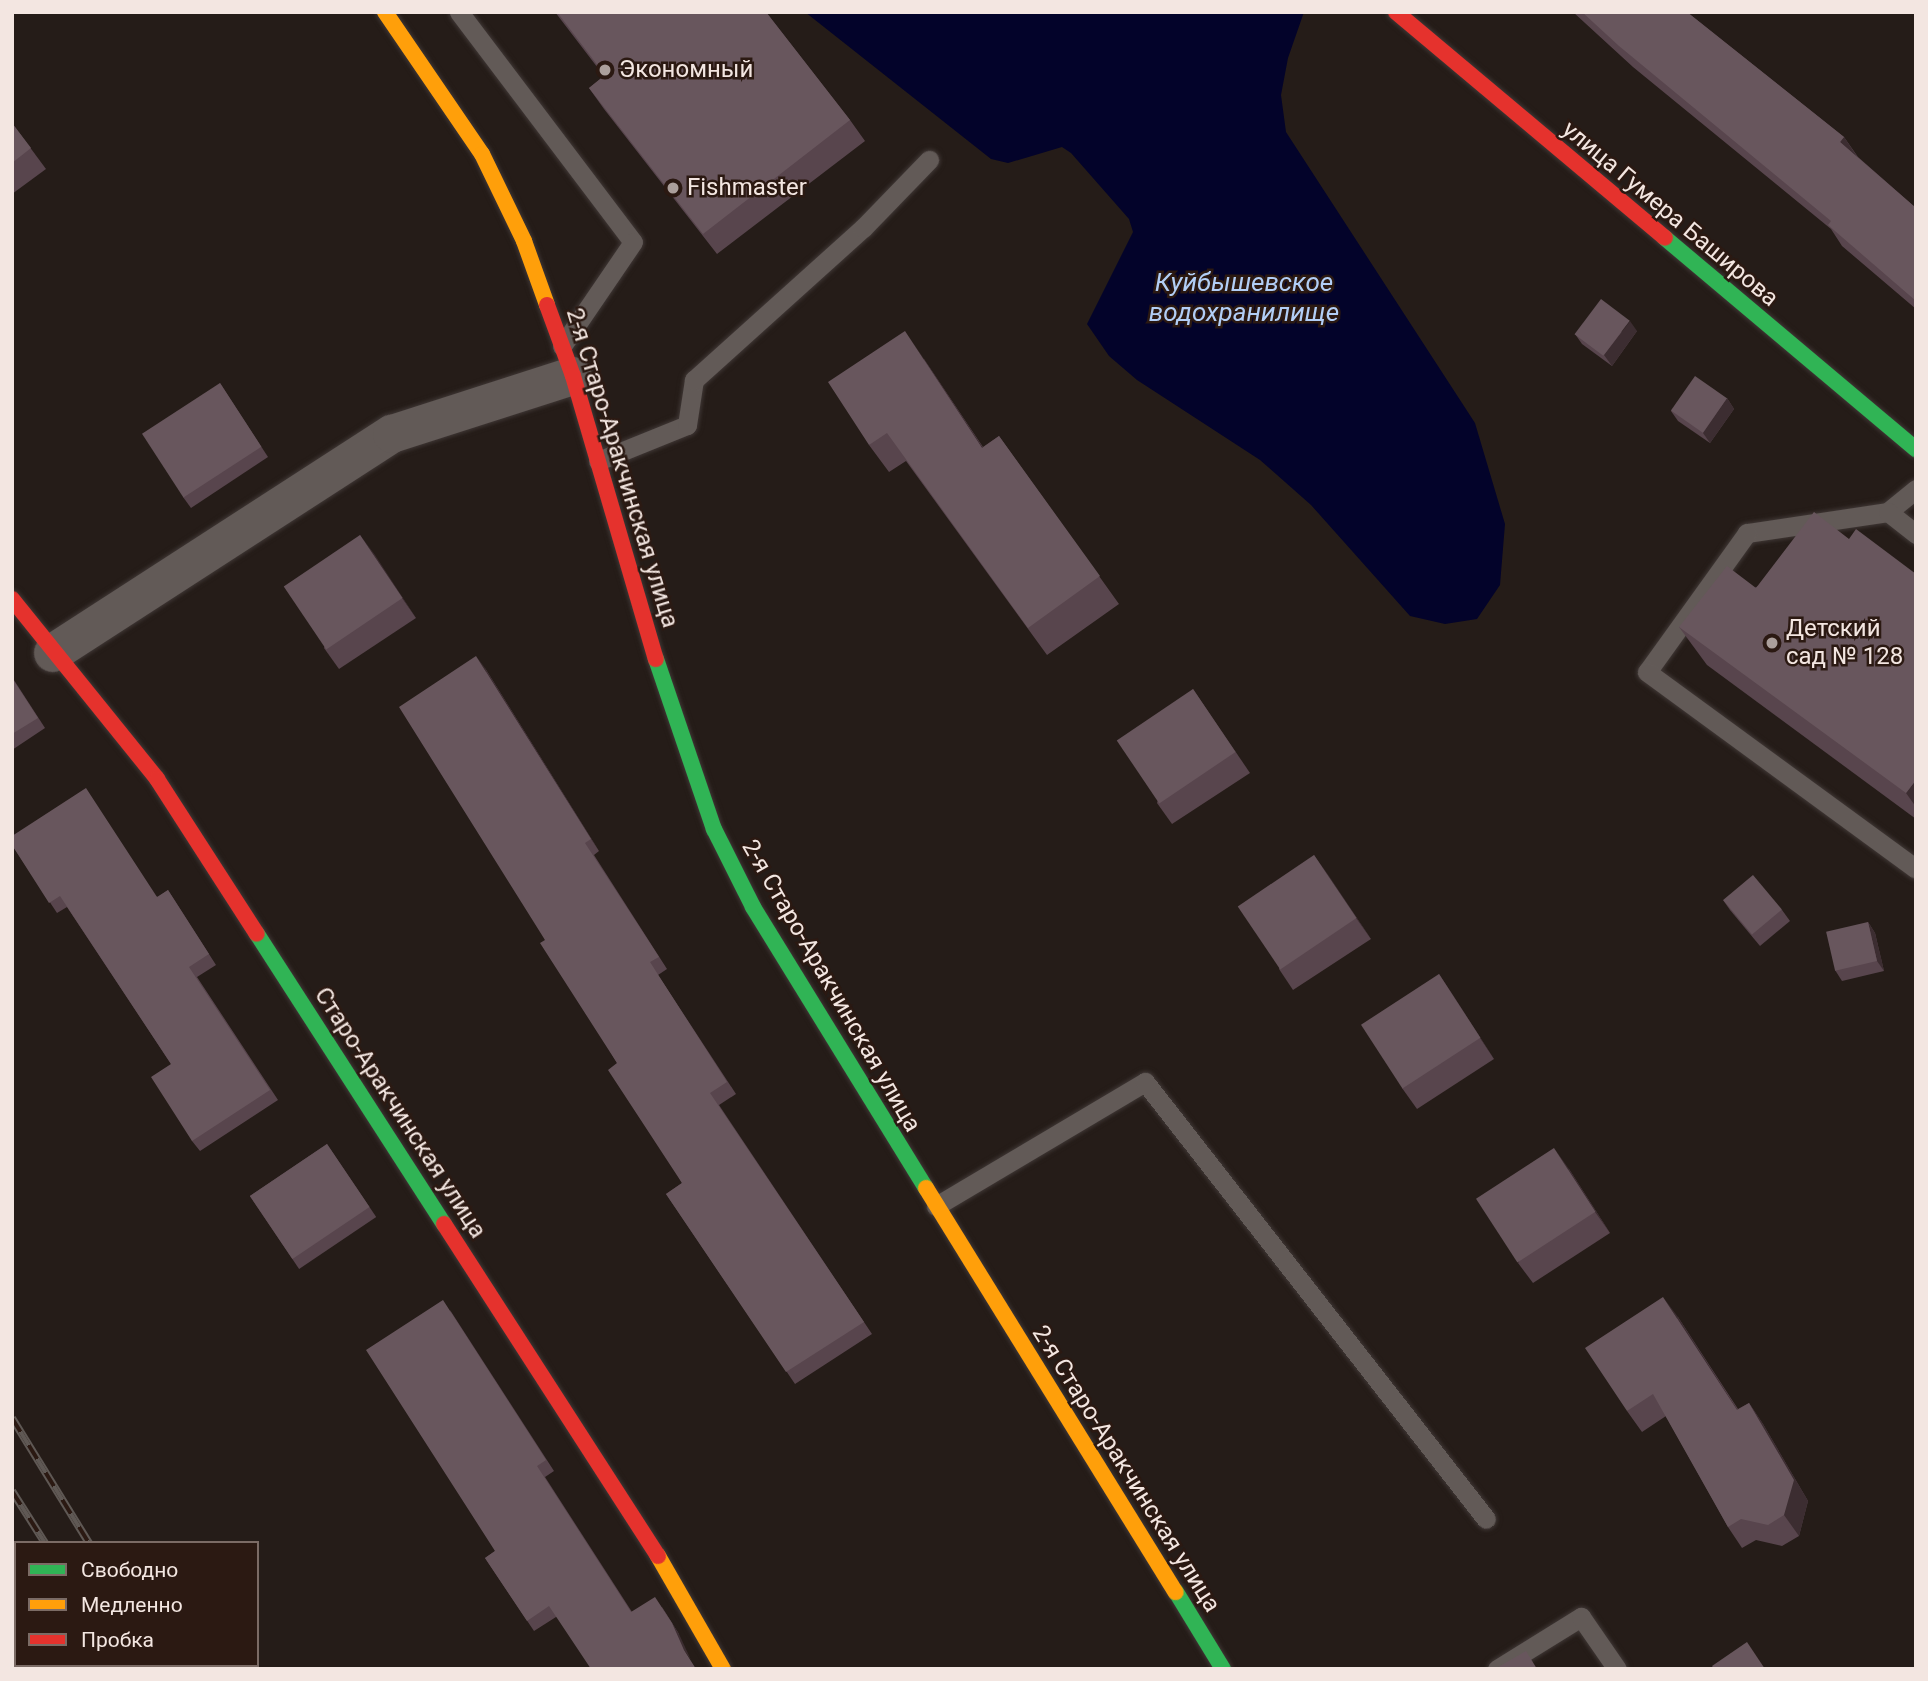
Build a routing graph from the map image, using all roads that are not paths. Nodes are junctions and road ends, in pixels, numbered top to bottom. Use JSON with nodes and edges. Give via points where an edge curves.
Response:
{"nodes":[{"id":1,"x":385,"y":12,"type":"edge"},
{"id":2,"x":459,"y":12,"type":"edge"},
{"id":3,"x":1396,"y":12,"type":"edge"},
{"id":4,"x":929,"y":160,"type":"dead end"},
{"id":5,"x":568,"y":361,"type":"junction"},
{"id":6,"x":1916,"y":449,"type":"edge"},
{"id":7,"x":598,"y":461,"type":"junction"},
{"id":8,"x":1916,"y":489,"type":"edge"},
{"id":9,"x":1888,"y":512,"type":"junction"},
{"id":10,"x":1916,"y":534,"type":"edge"},
{"id":11,"x":12,"y":599,"type":"edge"},
{"id":12,"x":53,"y":653,"type":"junction"},
{"id":13,"x":1916,"y":869,"type":"edge"},
{"id":14,"x":936,"y":1206,"type":"junction"},
{"id":15,"x":1486,"y":1519,"type":"dead end"},
{"id":16,"x":723,"y":1669,"type":"edge"},
{"id":17,"x":1223,"y":1669,"type":"edge"},
{"id":18,"x":1497,"y":1669,"type":"edge"},
{"id":19,"x":1617,"y":1669,"type":"edge"}],
"edges":[{"from":1,"to":5,"type":"street","name":"2-я Старо-Аракчинская улица","via":[[482,154],[524,241]]},
{"from":2,"to":5,"type":"lane","via":[[634,242]]},
{"from":3,"to":6,"type":"street","name":"улица Гумера Баширова"},
{"from":4,"to":7,"type":"lane","via":[[863,228],[694,380],[687,425]]},
{"from":5,"to":7,"type":"street","name":"2-я Старо-Аракчинская улица"},
{"from":5,"to":12,"type":"street","via":[[392,434]]},
{"from":7,"to":14,"type":"street","name":"2-я Старо-Аракчинская улица","via":[[679,735],[714,829],[766,930]]},
{"from":8,"to":9,"type":"lane"},
{"from":9,"to":10,"type":"lane"},
{"from":9,"to":13,"type":"lane","via":[[1748,533],[1647,672]]},
{"from":11,"to":12,"type":"street","name":"Старо-Аракчинская улица"},
{"from":12,"to":16,"type":"street","name":"Старо-Аракчинская улица","via":[[158,779],[681,1591]]},
{"from":14,"to":15,"type":"lane","via":[[1145,1082]]},
{"from":14,"to":17,"type":"street","name":"2-я Старо-Аракчинская улица"},
{"from":18,"to":19,"type":"lane","via":[[1581,1617]]}]}
